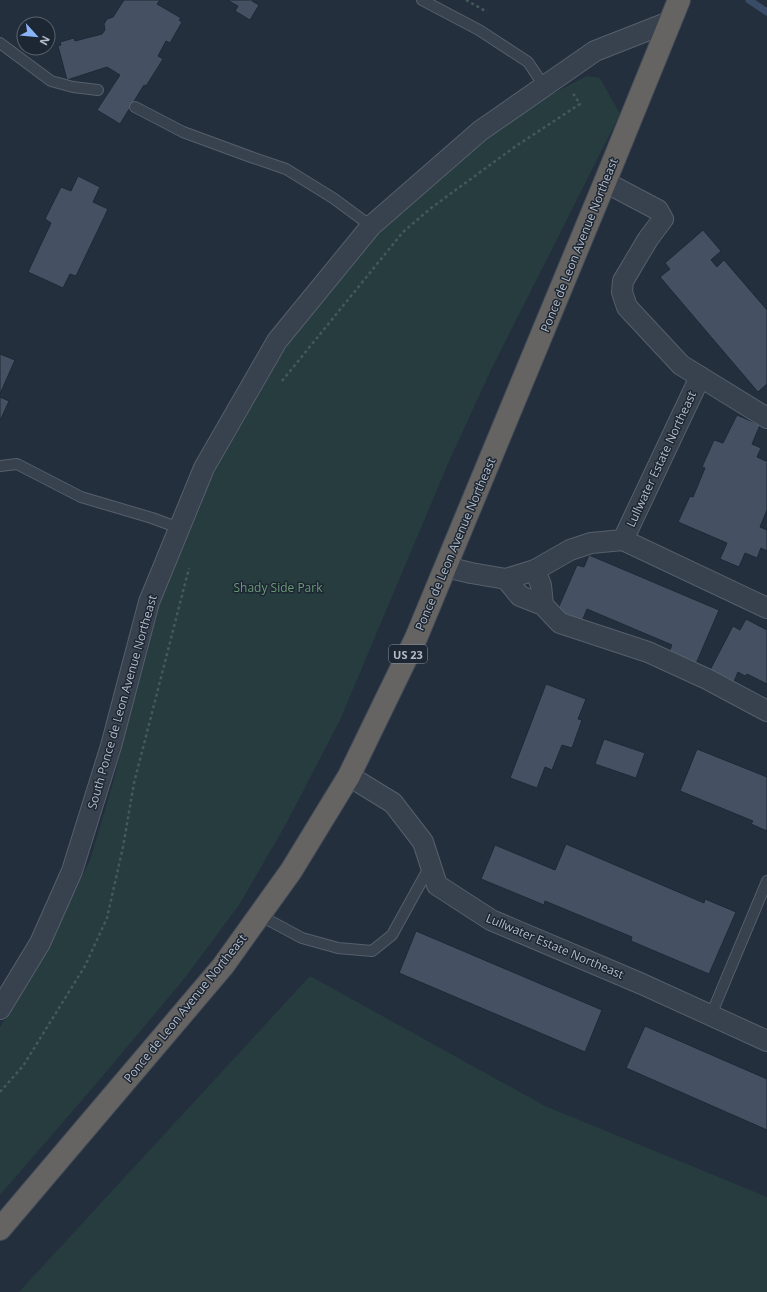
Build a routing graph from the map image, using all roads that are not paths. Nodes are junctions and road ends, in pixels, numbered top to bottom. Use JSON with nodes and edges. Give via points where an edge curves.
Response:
{"nodes":[{"id":1,"x":422,"y":0,"type":"edge"},
{"id":2,"x":678,"y":0,"type":"edge"},
{"id":3,"x":669,"y":22,"type":"junction"},
{"id":4,"x":0,"y":43,"type":"edge"},
{"id":5,"x":544,"y":86,"type":"junction"},
{"id":6,"x":98,"y":90,"type":"dead end"},
{"id":7,"x":135,"y":107,"type":"dead end"},
{"id":8,"x":605,"y":182,"type":"junction"},
{"id":9,"x":371,"y":226,"type":"junction"},
{"id":10,"x":700,"y":377,"type":"junction"},
{"id":11,"x":767,"y":418,"type":"edge"},
{"id":12,"x":0,"y":466,"type":"edge"},
{"id":13,"x":179,"y":528,"type":"junction"},
{"id":14,"x":623,"y":540,"type":"junction"},
{"id":15,"x":446,"y":567,"type":"junction"},
{"id":16,"x":535,"y":570,"type":"junction"},
{"id":17,"x":506,"y":579,"type":"junction"},
{"id":18,"x":543,"y":605,"type":"junction"},
{"id":19,"x":767,"y":608,"type":"edge"},
{"id":20,"x":767,"y":711,"type":"edge"},
{"id":21,"x":349,"y":776,"type":"junction"},
{"id":22,"x":430,"y":865,"type":"junction"},
{"id":23,"x":767,"y":881,"type":"edge"},
{"id":24,"x":259,"y":915,"type":"junction"},
{"id":25,"x":0,"y":1009,"type":"edge"},
{"id":26,"x":711,"y":1014,"type":"junction"},
{"id":27,"x":767,"y":1041,"type":"edge"},
{"id":28,"x":0,"y":1229,"type":"edge"}],
"edges":[{"from":1,"to":5,"type":"lane","via":[[479,30],[528,62]]},
{"from":2,"to":3,"type":"highway","name":"Ponce de Leon Avenue Northeast","number":"US 23"},
{"from":3,"to":5,"type":"street","name":"South Ponce de Leon Avenue Northeast","via":[[595,51]]},
{"from":3,"to":8,"type":"highway","name":"Ponce de Leon Avenue Northeast","number":"US 23"},
{"from":4,"to":6,"type":"lane","via":[[51,81]]},
{"from":5,"to":9,"type":"street","name":"South Ponce de Leon Avenue Northeast","via":[[480,131]]},
{"from":7,"to":9,"type":"lane","via":[[183,132],[286,169],[333,198]]},
{"from":8,"to":10,"type":"street","name":"Lullwater Estate Northeast","via":[[658,210],[663,219],[648,238],[623,281],[622,292],[627,307],[681,365]]},
{"from":8,"to":15,"type":"highway","name":"Ponce de Leon Avenue Northeast","number":"US 23"},
{"from":9,"to":13,"type":"street","name":"South Ponce de Leon Avenue Northeast","via":[[277,341],[204,468]]},
{"from":10,"to":11,"type":"street","name":"Lullwater Estate Northeast"},
{"from":10,"to":14,"type":"street","name":"Lullwater Estate Northeast"},
{"from":12,"to":13,"type":"lane","via":[[17,464],[81,497]]},
{"from":13,"to":25,"type":"street","name":"South Ponce de Leon Avenue Northeast","via":[[149,602],[111,746],[72,871],[40,943]]},
{"from":14,"to":16,"type":"street","name":"Lullwater Estate Northeast","via":[[591,543],[570,550]]},
{"from":14,"to":19,"type":"street","name":"Lullwater Estate Northeast"},
{"from":15,"to":17,"type":"street","name":"Lullwater Estate Northeast"},
{"from":15,"to":21,"type":"highway","name":"Ponce de Leon Avenue Northeast","number":"US 23","via":[[416,638]]},
{"from":16,"to":17,"type":"street","name":"Lullwater Estate Northeast"},
{"from":16,"to":18,"type":"street","via":[[541,585]]},
{"from":17,"to":18,"type":"street","via":[[520,596]]},
{"from":18,"to":20,"type":"street","via":[[560,623],[648,652],[707,679]]},
{"from":21,"to":22,"type":"street","name":"Lullwater Estate Northeast","via":[[393,803],[423,842]]},
{"from":21,"to":24,"type":"highway","name":"Ponce de Leon Avenue Northeast","number":"US 23","via":[[291,871]]},
{"from":22,"to":24,"type":"lane","via":[[392,935],[372,951],[338,948],[302,938]]},
{"from":22,"to":26,"type":"street","name":"Lullwater Estate Northeast","via":[[437,885],[490,920]]},
{"from":23,"to":26,"type":"lane"},
{"from":24,"to":28,"type":"highway","name":"Ponce de Leon Avenue Northeast","number":"US 23","via":[[223,966]]},
{"from":26,"to":27,"type":"street","name":"Lullwater Estate Northeast"}]}
